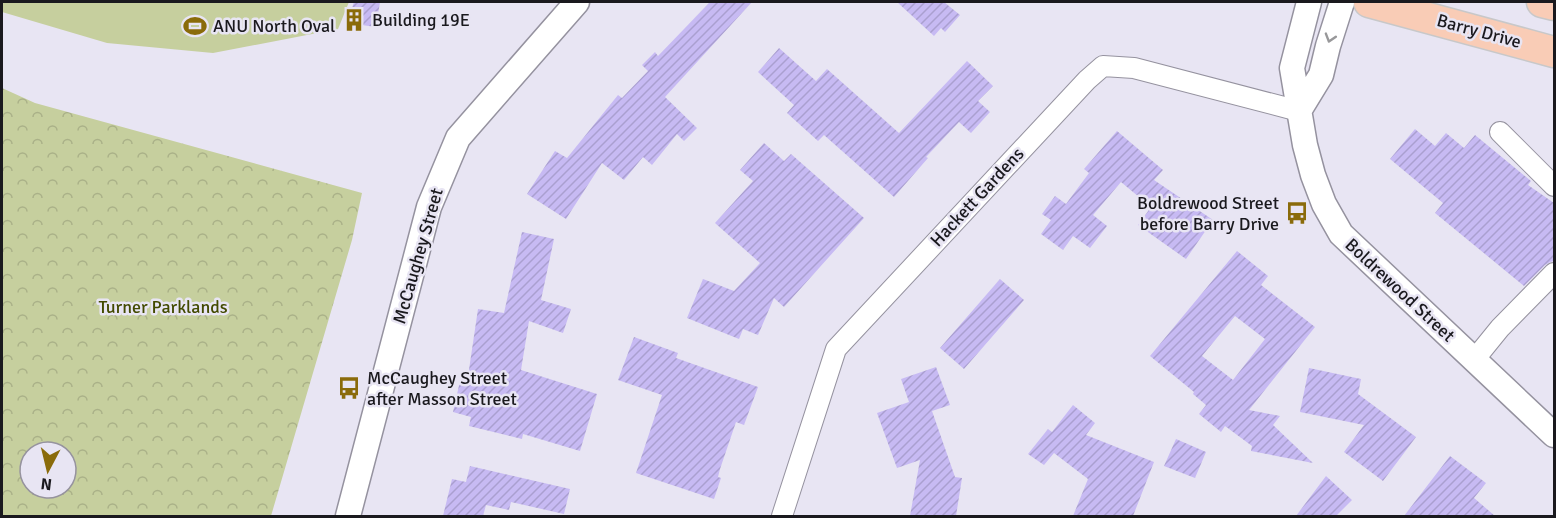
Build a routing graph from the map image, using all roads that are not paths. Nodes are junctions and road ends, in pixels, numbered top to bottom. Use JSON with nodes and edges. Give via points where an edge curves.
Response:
{"nodes":[{"id":1,"x":577,"y":2,"type":"edge"},
{"id":2,"x":1309,"y":2,"type":"edge"},
{"id":3,"x":1342,"y":2,"type":"edge"},
{"id":4,"x":1369,"y":2,"type":"edge"},
{"id":5,"x":1542,"y":2,"type":"edge"},
{"id":6,"x":1554,"y":5,"type":"edge"},
{"id":7,"x":1554,"y":52,"type":"edge"},
{"id":8,"x":1299,"y":111,"type":"junction"},
{"id":9,"x":1500,"y":132,"type":"dead end"},
{"id":10,"x":1554,"y":186,"type":"edge"},
{"id":11,"x":1554,"y":273,"type":"edge"},
{"id":12,"x":1474,"y":360,"type":"junction"},
{"id":13,"x":1554,"y":435,"type":"edge"},
{"id":14,"x":348,"y":516,"type":"edge"},
{"id":15,"x":782,"y":516,"type":"edge"}],
"edges":[{"from":1,"to":14,"type":"street","name":"McCaughey Street","via":[[458,138],[429,207]]},
{"from":2,"to":8,"type":"street","name":"Boldrewood Street","via":[[1292,68]]},
{"from":3,"to":8,"type":"street","one_way":true,"via":[[1321,75]]},
{"from":4,"to":7,"type":"main road","name":"Barry Drive"},
{"from":5,"to":6,"type":"main road"},
{"from":8,"to":12,"type":"street","name":"Boldrewood Street","via":[[1313,175],[1341,234]]},
{"from":8,"to":15,"type":"street","name":"Hackett Gardens","via":[[1134,68],[1103,66],[836,349]]},
{"from":9,"to":10,"type":"street"},
{"from":11,"to":12,"type":"street"},
{"from":12,"to":13,"type":"street","name":"Boldrewood Street"}]}
